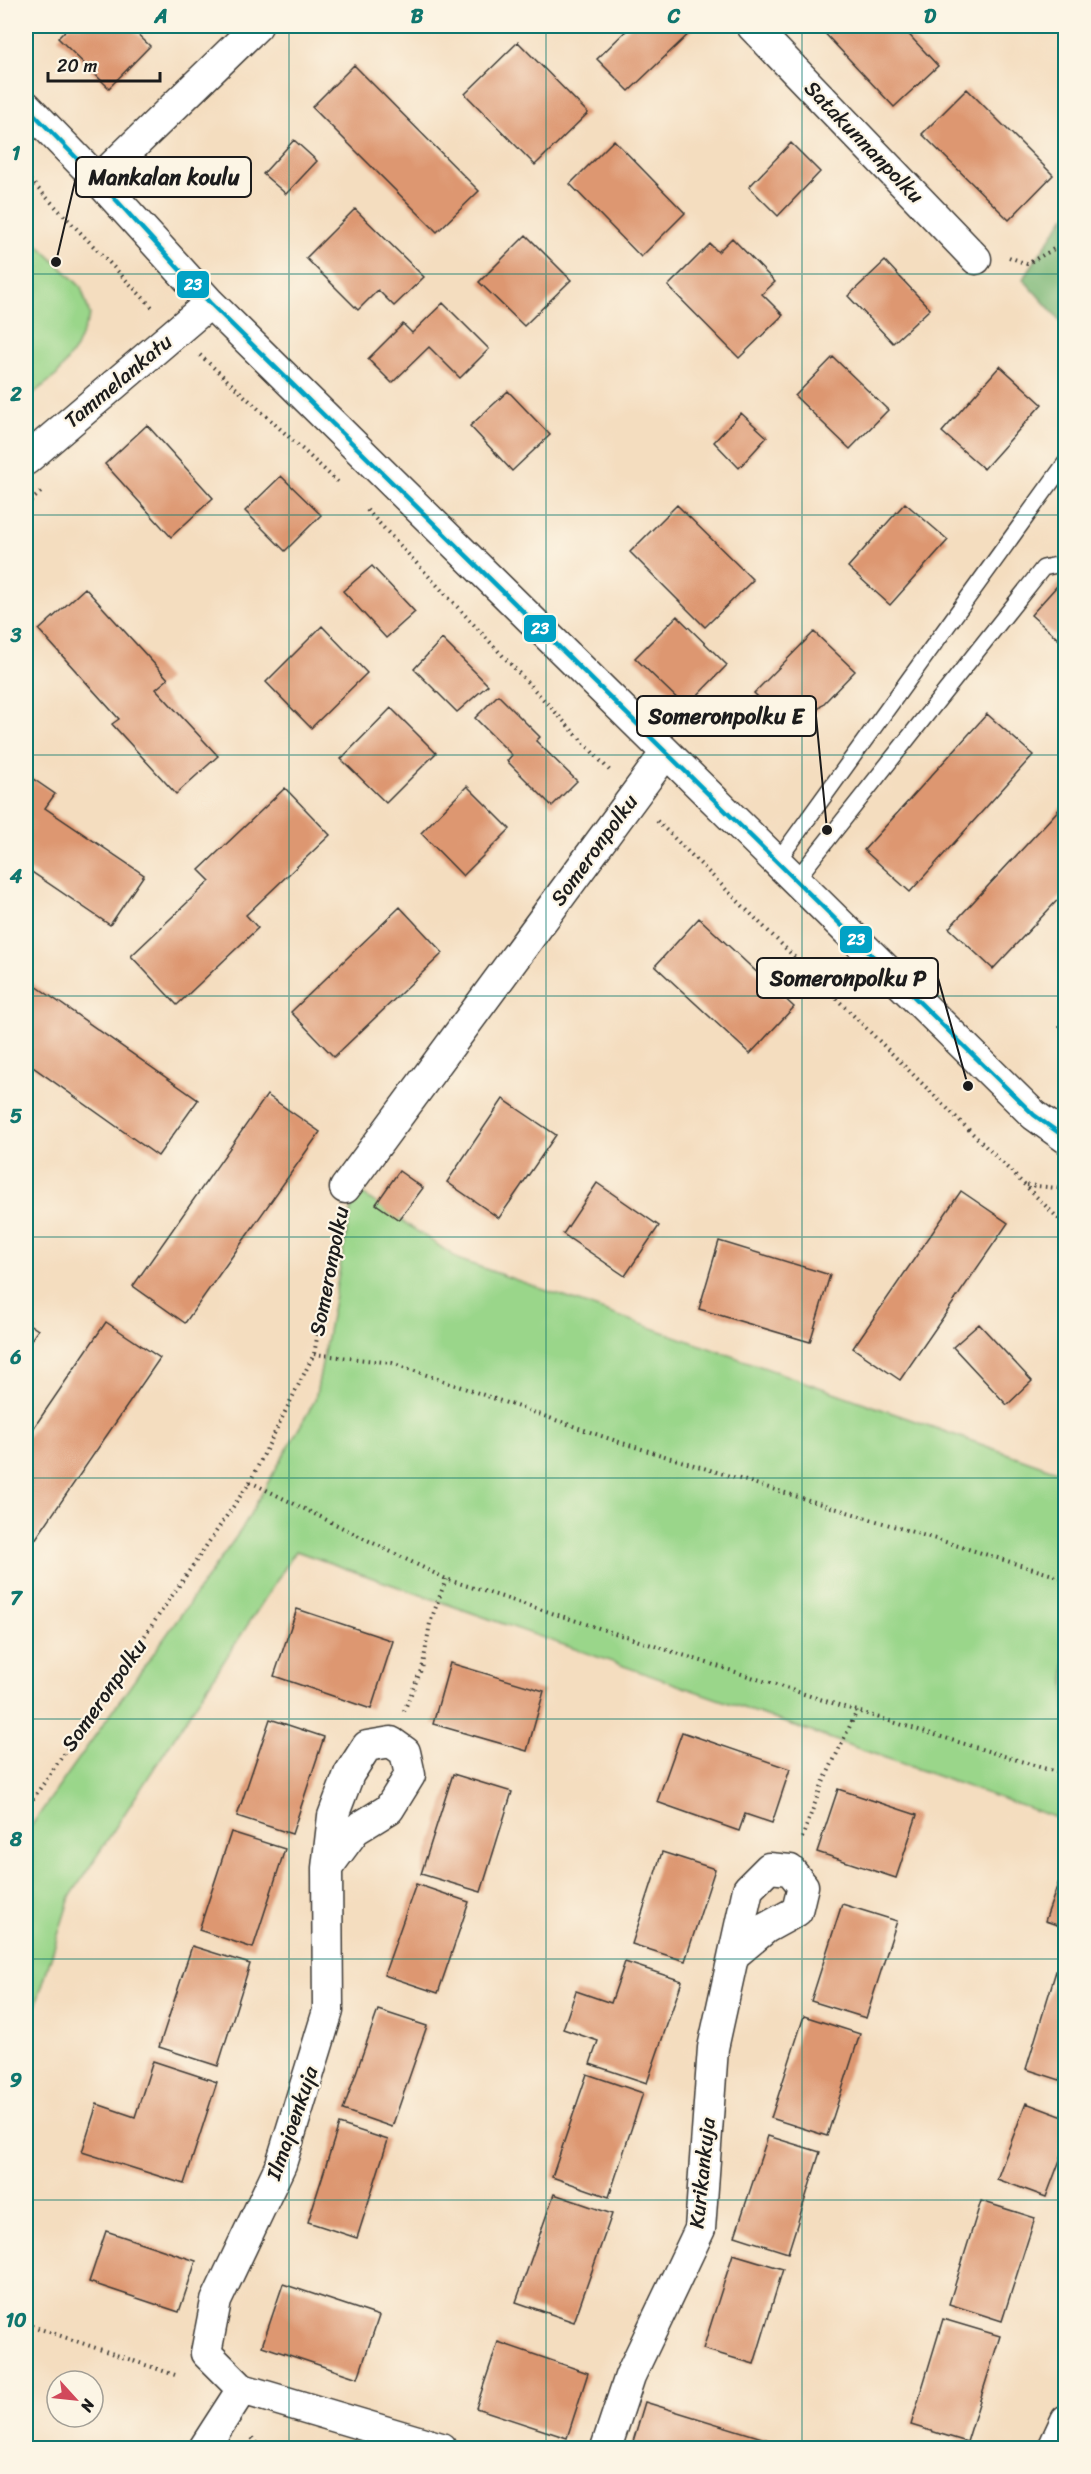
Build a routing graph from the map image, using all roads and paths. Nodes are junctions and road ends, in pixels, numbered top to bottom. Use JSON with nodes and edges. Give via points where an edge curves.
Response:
{"nodes":[{"id":1,"x":257,"y":26,"type":"edge"},
{"id":2,"x":752,"y":26,"type":"edge"},
{"id":3,"x":26,"y":106,"type":"edge"},
{"id":4,"x":26,"y":176,"type":"edge"},
{"id":5,"x":98,"y":180,"type":"junction"},
{"id":6,"x":1065,"y":244,"type":"edge"},
{"id":7,"x":976,"y":259,"type":"joint"},
{"id":8,"x":210,"y":303,"type":"junction"},
{"id":9,"x":177,"y":332,"type":"junction"},
{"id":10,"x":26,"y":460,"type":"edge"},
{"id":11,"x":1065,"y":462,"type":"edge"},
{"id":12,"x":347,"y":490,"type":"dead end"},
{"id":13,"x":364,"y":507,"type":"dead end"},
{"id":14,"x":1065,"y":563,"type":"edge"},
{"id":15,"x":665,"y":754,"type":"junction"},
{"id":16,"x":633,"y":796,"type":"junction"},
{"id":17,"x":786,"y":872,"type":"junction"},
{"id":18,"x":1065,"y":1138,"type":"edge"},
{"id":19,"x":1027,"y":1185,"type":"junction"},
{"id":20,"x":345,"y":1188,"type":"joint"},
{"id":21,"x":1065,"y":1189,"type":"edge"},
{"id":22,"x":1065,"y":1226,"type":"edge"},
{"id":23,"x":314,"y":1354,"type":"junction"},
{"id":24,"x":250,"y":1482,"type":"junction"},
{"id":25,"x":446,"y":1579,"type":"junction"},
{"id":26,"x":1065,"y":1579,"type":"edge"},
{"id":27,"x":857,"y":1711,"type":"junction"},
{"id":28,"x":391,"y":1742,"type":"junction"},
{"id":29,"x":1065,"y":1775,"type":"edge"},
{"id":30,"x":26,"y":1809,"type":"edge"},
{"id":31,"x":327,"y":1868,"type":"junction"},
{"id":32,"x":790,"y":1870,"type":"junction"},
{"id":33,"x":735,"y":1954,"type":"junction"},
{"id":34,"x":26,"y":2324,"type":"edge"},
{"id":35,"x":179,"y":2376,"type":"dead end"},
{"id":36,"x":242,"y":2389,"type":"junction"},
{"id":37,"x":226,"y":2414,"type":"junction"},
{"id":38,"x":1065,"y":2420,"type":"edge"},
{"id":39,"x":204,"y":2448,"type":"edge"},
{"id":40,"x":262,"y":2448,"type":"edge"},
{"id":41,"x":441,"y":2448,"type":"edge"},
{"id":42,"x":606,"y":2448,"type":"edge"},
{"id":43,"x":1053,"y":2448,"type":"edge"}],
"edges":[{"from":1,"to":5,"type":"street"},
{"from":2,"to":7,"type":"street","name":"Satakunnanpolku"},
{"from":3,"to":5,"type":"street"},
{"from":4,"to":9,"type":"path"},
{"from":5,"to":8,"type":"street"},
{"from":6,"to":7,"type":"path","via":[[1027,264],[1003,255]]},
{"from":8,"to":9,"type":"street","name":"Tammelankatu"},
{"from":8,"to":15,"type":"street"},
{"from":9,"to":10,"type":"street","name":"Tammelankatu"},
{"from":9,"to":12,"type":"path"},
{"from":11,"to":17,"type":"lane"},
{"from":13,"to":16,"type":"path"},
{"from":14,"to":17,"type":"lane","via":[[1043,568]]},
{"from":15,"to":16,"type":"street","name":"Someronpolku"},
{"from":15,"to":17,"type":"street"},
{"from":16,"to":19,"type":"path"},
{"from":16,"to":20,"type":"street","name":"Someronpolku"},
{"from":17,"to":18,"type":"street","via":[[1034,1115]]},
{"from":19,"to":21,"type":"path"},
{"from":19,"to":22,"type":"path"},
{"from":20,"to":23,"type":"path","name":"Someronpolku"},
{"from":23,"to":24,"type":"path","name":"Someronpolku"},
{"from":23,"to":26,"type":"path","via":[[392,1363],[619,1442]]},
{"from":24,"to":25,"type":"path"},
{"from":24,"to":30,"type":"path","name":"Someronpolku"},
{"from":25,"to":27,"type":"path"},
{"from":25,"to":28,"type":"path","via":[[430,1623],[423,1665]]},
{"from":27,"to":29,"type":"path"},
{"from":27,"to":32,"type":"path","via":[[821,1787]]},
{"from":28,"to":31,"type":"street","name":"Ilmajoenkuja","via":[[367,1746],[349,1774],[333,1816]]},
{"from":28,"to":31,"type":"street","via":[[405,1752],[410,1775],[389,1809],[355,1830]]},
{"from":31,"to":36,"type":"street","name":"Ilmajoenkuja","via":[[328,2011],[281,2164],[216,2301],[206,2353]]},
{"from":32,"to":33,"type":"street","name":"Kurikankuja","via":[[769,1868],[748,1889]]},
{"from":32,"to":33,"type":"street","via":[[803,1886],[797,1911],[766,1928]]},
{"from":33,"to":42,"type":"street","name":"Kurikankuja","via":[[713,2048],[700,2229],[630,2376]]},
{"from":34,"to":35,"type":"path"},
{"from":36,"to":37,"type":"street"},
{"from":36,"to":41,"type":"street"},
{"from":37,"to":39,"type":"street"},
{"from":37,"to":40,"type":"path"},
{"from":38,"to":43,"type":"street"}]}
